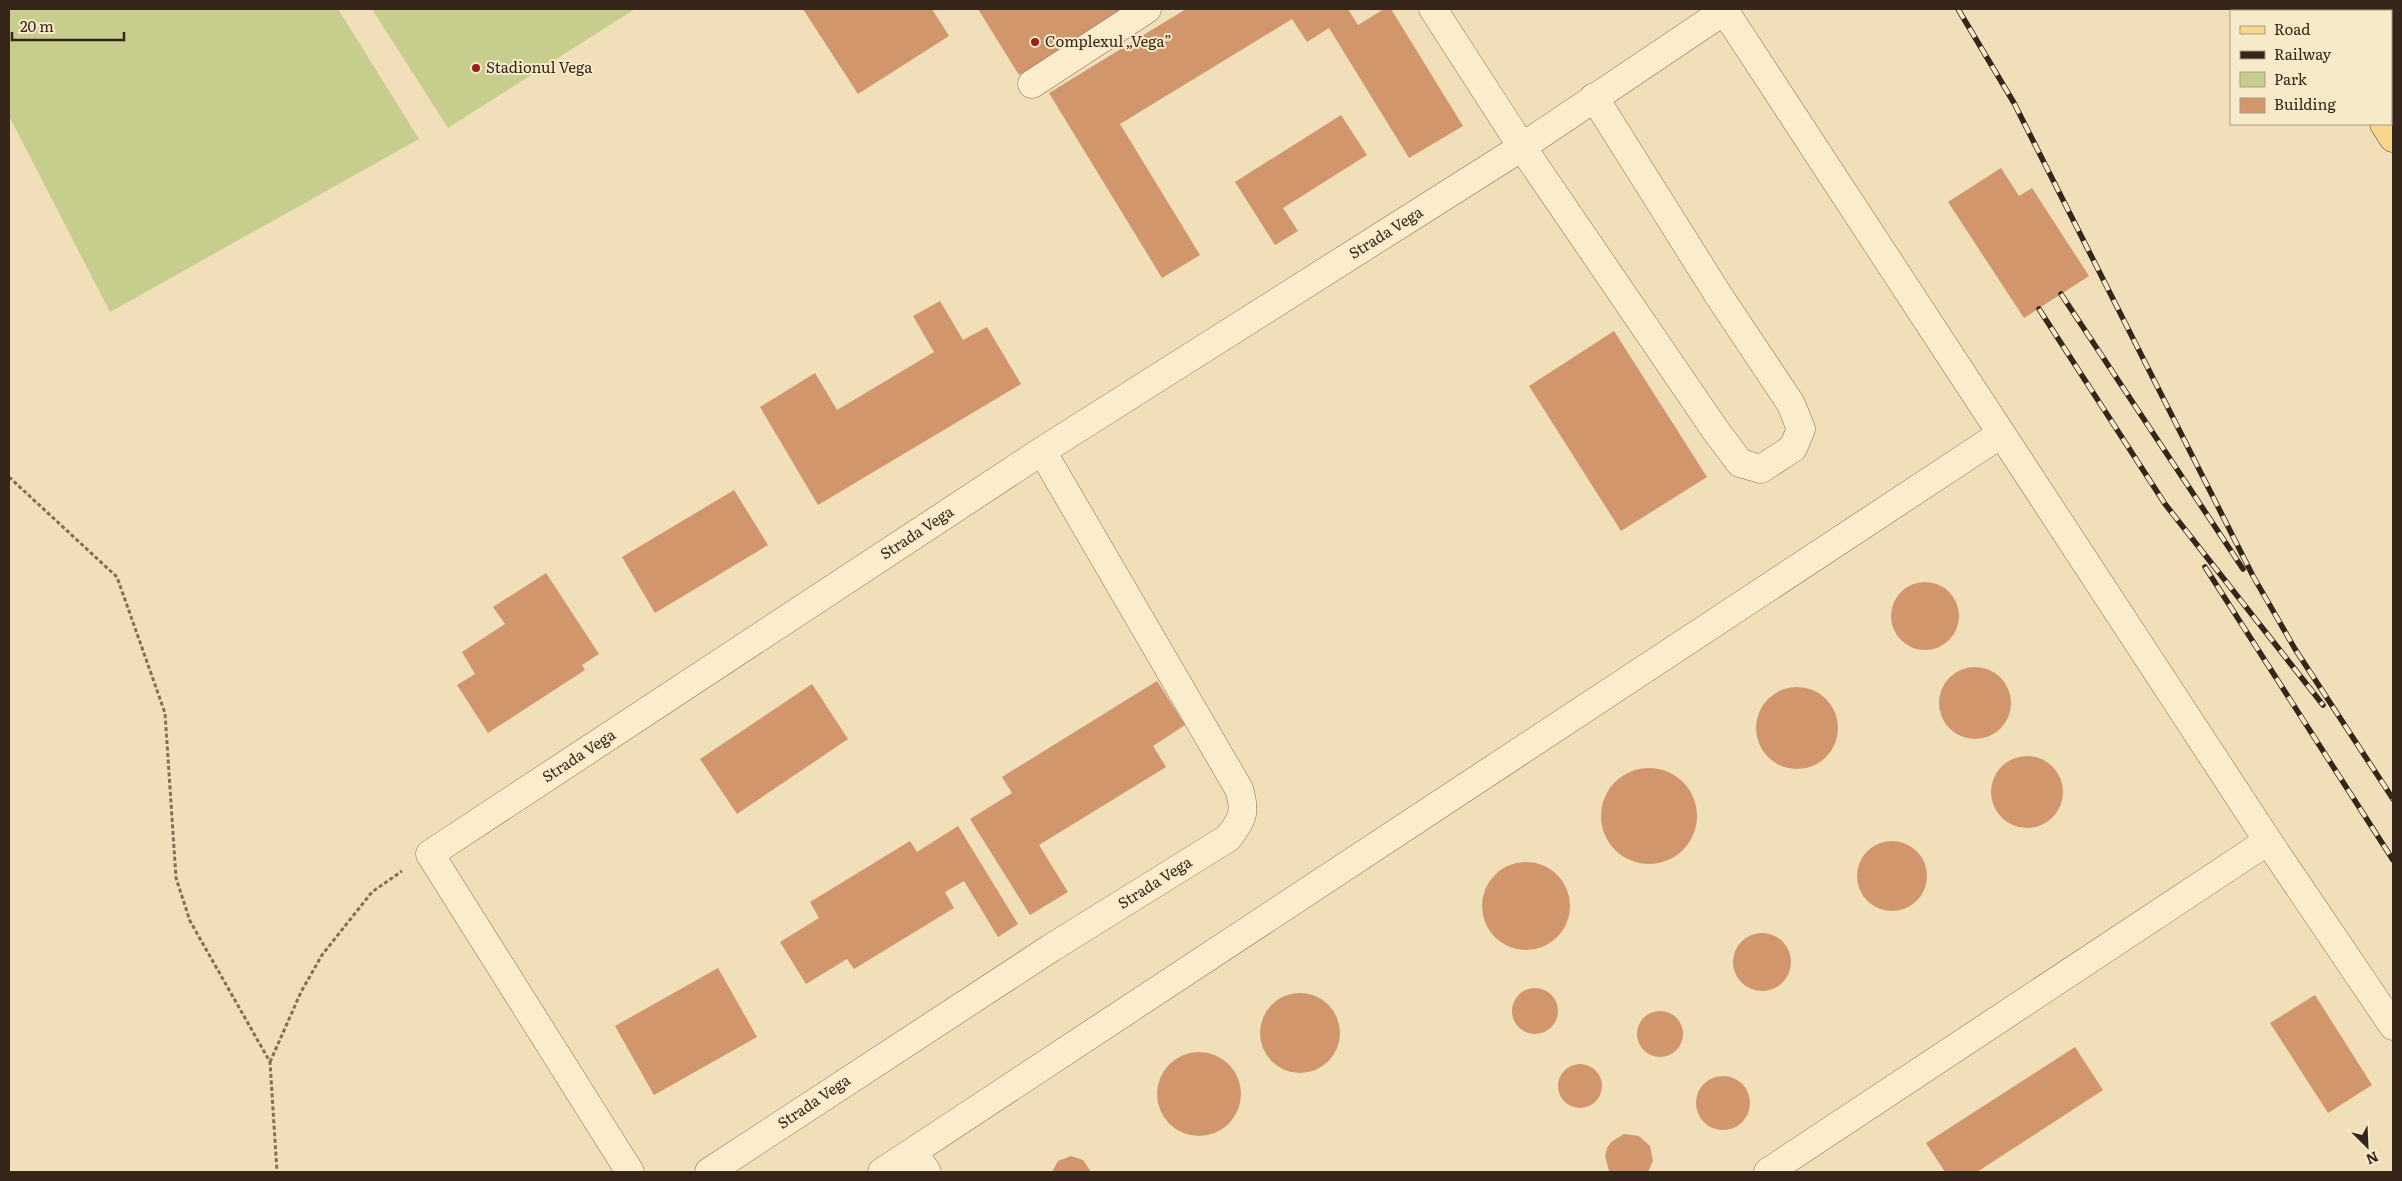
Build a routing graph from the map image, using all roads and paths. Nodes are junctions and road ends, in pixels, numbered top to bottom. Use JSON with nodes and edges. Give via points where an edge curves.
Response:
{"nodes":[{"id":1,"x":1147,"y":9,"type":"edge"},
{"id":2,"x":1433,"y":9,"type":"edge"},
{"id":3,"x":1725,"y":10,"type":"edge"},
{"id":4,"x":1032,"y":84,"type":"dead end"},
{"id":5,"x":1594,"y":97,"type":"junction"},
{"id":6,"x":2385,"y":125,"type":"edge"},
{"id":7,"x":2393,"y":138,"type":"edge"},
{"id":8,"x":1522,"y":147,"type":"junction"},
{"id":9,"x":2001,"y":434,"type":"junction"},
{"id":10,"x":1042,"y":451,"type":"junction"},
{"id":11,"x":9,"y":477,"type":"edge"},
{"id":12,"x":2268,"y":841,"type":"junction"},
{"id":13,"x":430,"y":854,"type":"junction"},
{"id":14,"x":2393,"y":1026,"type":"edge"},
{"id":15,"x":270,"y":1062,"type":"junction"},
{"id":16,"x":920,"y":1162,"type":"edge"},
{"id":17,"x":277,"y":1172,"type":"edge"},
{"id":18,"x":630,"y":1172,"type":"edge"},
{"id":19,"x":709,"y":1172,"type":"edge"},
{"id":20,"x":882,"y":1172,"type":"edge"},
{"id":21,"x":1768,"y":1172,"type":"edge"}],
"edges":[{"from":1,"to":4,"type":"street"},
{"from":2,"to":8,"type":"street"},
{"from":3,"to":5,"type":"street","name":"Strada Vega"},
{"from":3,"to":9,"type":"street"},
{"from":5,"to":8,"type":"street","name":"Strada Vega"},
{"from":5,"to":8,"type":"street","via":[[1791,404],[1801,429],[1793,448],[1761,469],[1740,463]]},
{"from":6,"to":7,"type":"main road"},
{"from":8,"to":10,"type":"street","name":"Strada Vega"},
{"from":9,"to":12,"type":"street"},
{"from":9,"to":16,"type":"street"},
{"from":10,"to":13,"type":"street","name":"Strada Vega"},
{"from":10,"to":19,"type":"street","name":"Strada Vega","via":[[1239,788],[1244,805],[1240,823],[1228,838],[1002,980]]},
{"from":11,"to":15,"type":"path","via":[[117,577],[165,713],[176,878],[190,921]]},
{"from":12,"to":14,"type":"street"},
{"from":12,"to":21,"type":"street"},
{"from":13,"to":15,"type":"path","via":[[372,892],[322,955],[301,992]]},
{"from":13,"to":18,"type":"street"},
{"from":15,"to":17,"type":"path"},
{"from":16,"to":20,"type":"street"}]}
